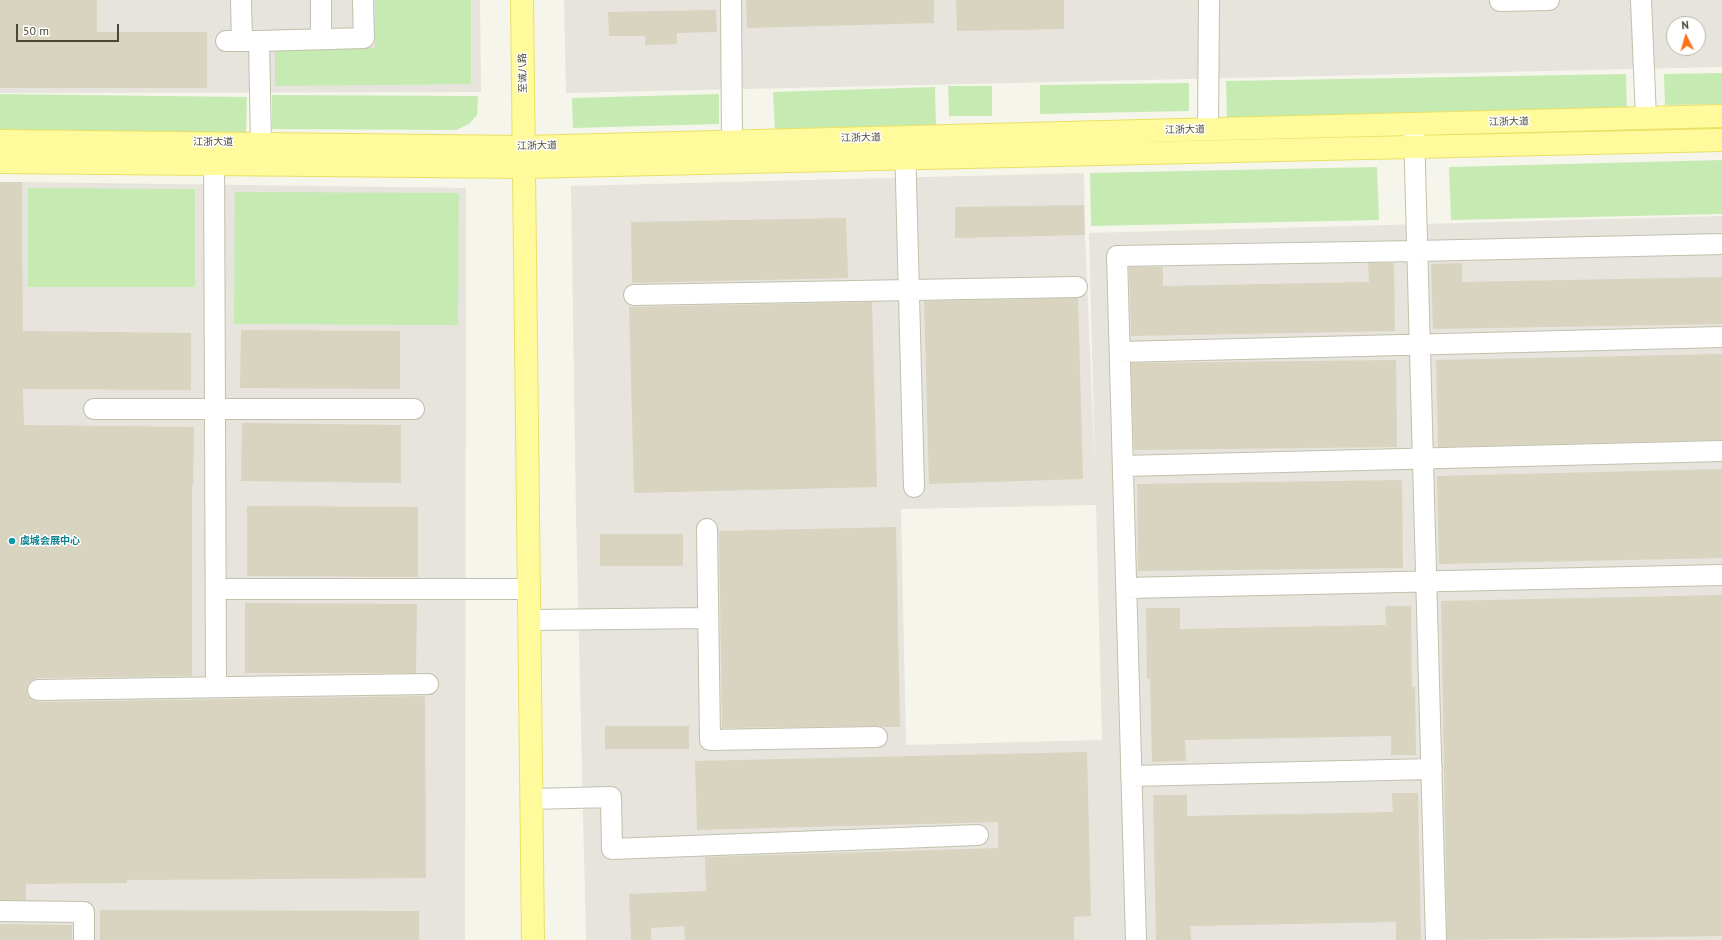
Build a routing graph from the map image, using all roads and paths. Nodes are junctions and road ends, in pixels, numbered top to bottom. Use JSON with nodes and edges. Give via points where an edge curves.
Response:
{"nodes":[{"id":1,"x":242,"y":0,"type":"edge"},
{"id":2,"x":321,"y":0,"type":"edge"},
{"id":3,"x":363,"y":0,"type":"edge"},
{"id":4,"x":522,"y":0,"type":"edge"},
{"id":5,"x":731,"y":0,"type":"edge"},
{"id":6,"x":1209,"y":0,"type":"edge"},
{"id":7,"x":1549,"y":0,"type":"edge"},
{"id":8,"x":1640,"y":0,"type":"edge"},
{"id":9,"x":1500,"y":2,"type":"dead end"},
{"id":10,"x":321,"y":39,"type":"junction"},
{"id":11,"x":242,"y":41,"type":"junction"},
{"id":12,"x":1722,"y":116,"type":"edge"},
{"id":13,"x":1646,"y":118,"type":"junction"},
{"id":14,"x":1414,"y":124,"type":"junction"},
{"id":15,"x":1208,"y":130,"type":"junction"},
{"id":16,"x":905,"y":137,"type":"junction"},
{"id":17,"x":0,"y":140,"type":"edge"},
{"id":18,"x":1722,"y":140,"type":"edge"},
{"id":19,"x":732,"y":141,"type":"junction"},
{"id":20,"x":214,"y":142,"type":"junction"},
{"id":21,"x":261,"y":143,"type":"junction"},
{"id":22,"x":1415,"y":147,"type":"junction"},
{"id":23,"x":524,"y":157,"type":"junction"},
{"id":24,"x":905,"y":159,"type":"junction"},
{"id":25,"x":0,"y":162,"type":"edge"},
{"id":26,"x":214,"y":164,"type":"junction"},
{"id":27,"x":1722,"y":244,"type":"edge"},
{"id":28,"x":1418,"y":251,"type":"junction"},
{"id":29,"x":1078,"y":287,"type":"dead end"},
{"id":30,"x":909,"y":290,"type":"junction"},
{"id":31,"x":634,"y":295,"type":"dead end"},
{"id":32,"x":1722,"y":337,"type":"edge"},
{"id":33,"x":1421,"y":344,"type":"junction"},
{"id":34,"x":1120,"y":352,"type":"junction"},
{"id":35,"x":94,"y":409,"type":"dead end"},
{"id":36,"x":214,"y":409,"type":"junction"},
{"id":37,"x":414,"y":409,"type":"dead end"},
{"id":38,"x":1722,"y":451,"type":"edge"},
{"id":39,"x":1424,"y":458,"type":"junction"},
{"id":40,"x":1123,"y":466,"type":"junction"},
{"id":41,"x":914,"y":487,"type":"dead end"},
{"id":42,"x":707,"y":529,"type":"dead end"},
{"id":43,"x":1722,"y":575,"type":"edge"},
{"id":44,"x":1427,"y":581,"type":"junction"},
{"id":45,"x":1126,"y":588,"type":"junction"},
{"id":46,"x":216,"y":589,"type":"junction"},
{"id":47,"x":529,"y":589,"type":"junction"},
{"id":48,"x":708,"y":618,"type":"junction"},
{"id":49,"x":530,"y":620,"type":"junction"},
{"id":50,"x":428,"y":684,"type":"dead end"},
{"id":51,"x":216,"y":687,"type":"junction"},
{"id":52,"x":38,"y":690,"type":"dead end"},
{"id":53,"x":877,"y":737,"type":"dead end"},
{"id":54,"x":1432,"y":769,"type":"junction"},
{"id":55,"x":1131,"y":776,"type":"junction"},
{"id":56,"x":531,"y":799,"type":"junction"},
{"id":57,"x":978,"y":835,"type":"dead end"},
{"id":58,"x":0,"y":911,"type":"edge"},
{"id":59,"x":84,"y":940,"type":"edge"},
{"id":60,"x":533,"y":940,"type":"edge"},
{"id":61,"x":1136,"y":940,"type":"edge"},
{"id":62,"x":1436,"y":940,"type":"edge"}],
"edges":[{"from":1,"to":11,"type":"lane"},
{"from":2,"to":10,"type":"lane"},
{"from":3,"to":10,"type":"lane","via":[[364,38]]},
{"from":4,"to":23,"type":"main road","name":"至诚八路"},
{"from":5,"to":19,"type":"lane"},
{"from":6,"to":15,"type":"lane"},
{"from":7,"to":9,"type":"lane"},
{"from":8,"to":13,"type":"lane"},
{"from":10,"to":11,"type":"lane"},
{"from":11,"to":21,"type":"lane"},
{"from":12,"to":13,"type":"main road","name":"江浙大道"},
{"from":13,"to":14,"type":"main road","name":"江浙大道"},
{"from":14,"to":15,"type":"main road","name":"江浙大道"},
{"from":14,"to":22,"type":"lane"},
{"from":15,"to":16,"type":"main road","name":"江浙大道"},
{"from":16,"to":19,"type":"main road","name":"江浙大道"},
{"from":16,"to":24,"type":"lane"},
{"from":17,"to":20,"type":"main road","name":"江浙大道"},
{"from":18,"to":22,"type":"main road","name":"江浙大道"},
{"from":19,"to":23,"type":"main road","name":"江浙大道"},
{"from":20,"to":21,"type":"main road","name":"江浙大道"},
{"from":20,"to":26,"type":"lane"},
{"from":21,"to":23,"type":"main road","name":"江浙大道"},
{"from":22,"to":24,"type":"main road","name":"江浙大道"},
{"from":22,"to":28,"type":"lane"},
{"from":23,"to":24,"type":"main road","name":"江浙大道"},
{"from":23,"to":26,"type":"main road","name":"江浙大道"},
{"from":23,"to":47,"type":"main road","name":"至诚八路"},
{"from":24,"to":30,"type":"lane"},
{"from":25,"to":26,"type":"main road","name":"江浙大道"},
{"from":26,"to":36,"type":"lane"},
{"from":27,"to":28,"type":"lane"},
{"from":28,"to":33,"type":"lane"},
{"from":28,"to":34,"type":"lane","via":[[1117,256]]},
{"from":29,"to":30,"type":"lane"},
{"from":30,"to":31,"type":"lane"},
{"from":30,"to":41,"type":"lane"},
{"from":32,"to":33,"type":"lane"},
{"from":33,"to":34,"type":"lane"},
{"from":33,"to":39,"type":"lane"},
{"from":34,"to":40,"type":"lane"},
{"from":35,"to":36,"type":"lane"},
{"from":36,"to":37,"type":"lane"},
{"from":36,"to":46,"type":"lane"},
{"from":38,"to":39,"type":"lane"},
{"from":39,"to":40,"type":"lane"},
{"from":39,"to":44,"type":"lane"},
{"from":40,"to":45,"type":"lane"},
{"from":42,"to":48,"type":"lane"},
{"from":43,"to":44,"type":"lane"},
{"from":44,"to":45,"type":"lane"},
{"from":44,"to":54,"type":"lane"},
{"from":45,"to":55,"type":"lane"},
{"from":46,"to":47,"type":"lane"},
{"from":46,"to":51,"type":"lane"},
{"from":47,"to":49,"type":"main road","name":"至诚八路"},
{"from":48,"to":49,"type":"lane"},
{"from":48,"to":53,"type":"lane","via":[[710,740]]},
{"from":49,"to":56,"type":"main road","name":"至诚八路"},
{"from":50,"to":51,"type":"lane"},
{"from":51,"to":52,"type":"lane"},
{"from":54,"to":55,"type":"lane"},
{"from":54,"to":62,"type":"lane"},
{"from":55,"to":61,"type":"lane"},
{"from":56,"to":57,"type":"lane","via":[[611,797],[612,849]]},
{"from":56,"to":60,"type":"main road","name":"至诚八路"},
{"from":58,"to":59,"type":"lane","via":[[84,912]]}]}
